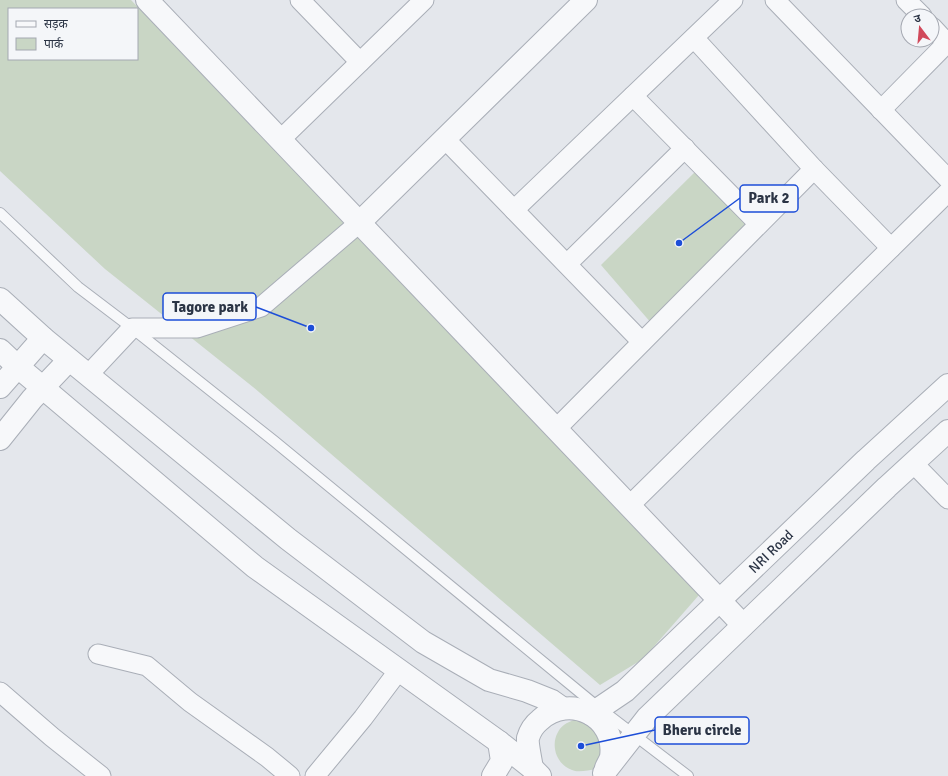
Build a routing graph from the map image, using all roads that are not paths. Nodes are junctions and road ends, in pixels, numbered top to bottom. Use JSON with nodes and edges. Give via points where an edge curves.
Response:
{"nodes":[{"id":1,"x":146,"y":0,"type":"edge"},
{"id":2,"x":300,"y":0,"type":"edge"},
{"id":3,"x":424,"y":0,"type":"edge"},
{"id":4,"x":586,"y":0,"type":"edge"},
{"id":5,"x":733,"y":0,"type":"edge"},
{"id":6,"x":775,"y":0,"type":"edge"},
{"id":7,"x":906,"y":0,"type":"edge"},
{"id":8,"x":914,"y":8,"type":"edge"},
{"id":9,"x":694,"y":38,"type":"junction"},
{"id":10,"x":947,"y":42,"type":"edge"},
{"id":11,"x":360,"y":62,"type":"junction"},
{"id":12,"x":633,"y":96,"type":"junction"},
{"id":13,"x":881,"y":110,"type":"junction"},
{"id":14,"x":445,"y":139,"type":"junction"},
{"id":15,"x":280,"y":140,"type":"junction"},
{"id":16,"x":685,"y":148,"type":"junction"},
{"id":17,"x":814,"y":169,"type":"junction"},
{"id":18,"x":948,"y":179,"type":"edge"},
{"id":19,"x":948,"y":192,"type":"edge"},
{"id":20,"x":514,"y":210,"type":"junction"},
{"id":21,"x":0,"y":212,"type":"edge"},
{"id":22,"x":359,"y":223,"type":"junction"},
{"id":23,"x":759,"y":224,"type":"junction"},
{"id":24,"x":892,"y":248,"type":"junction"},
{"id":25,"x":566,"y":264,"type":"junction"},
{"id":26,"x":0,"y":299,"type":"edge"},
{"id":27,"x":132,"y":328,"type":"junction"},
{"id":28,"x":43,"y":338,"type":"junction"},
{"id":29,"x":642,"y":342,"type":"junction"},
{"id":30,"x":0,"y":350,"type":"edge"},
{"id":31,"x":69,"y":360,"type":"junction"},
{"id":32,"x":17,"y":366,"type":"junction"},
{"id":33,"x":88,"y":375,"type":"junction"},
{"id":34,"x":948,"y":385,"type":"edge"},
{"id":35,"x":0,"y":387,"type":"edge"},
{"id":36,"x":43,"y":387,"type":"junction"},
{"id":37,"x":556,"y":429,"type":"junction"},
{"id":38,"x":948,"y":431,"type":"edge"},
{"id":39,"x":0,"y":440,"type":"edge"},
{"id":40,"x":913,"y":463,"type":"junction"},
{"id":41,"x":948,"y":499,"type":"edge"},
{"id":42,"x":629,"y":506,"type":"junction"},
{"id":43,"x":719,"y":601,"type":"junction"},
{"id":44,"x":743,"y":625,"type":"junction"},
{"id":45,"x":98,"y":654,"type":"dead end"},
{"id":46,"x":399,"y":670,"type":"junction"},
{"id":47,"x":0,"y":692,"type":"edge"},
{"id":48,"x":562,"y":708,"type":"junction"},
{"id":49,"x":595,"y":711,"type":"junction"},
{"id":50,"x":634,"y":734,"type":"junction"},
{"id":51,"x":499,"y":742,"type":"junction"},
{"id":52,"x":530,"y":773,"type":"edge"},
{"id":53,"x":604,"y":775,"type":"edge"},
{"id":54,"x":101,"y":776,"type":"edge"},
{"id":55,"x":290,"y":776,"type":"edge"},
{"id":56,"x":315,"y":776,"type":"edge"},
{"id":57,"x":493,"y":776,"type":"edge"},
{"id":58,"x":688,"y":776,"type":"edge"}],
"edges":[{"from":1,"to":15,"type":"street"},
{"from":2,"to":11,"type":"street"},
{"from":3,"to":11,"type":"street"},
{"from":4,"to":14,"type":"street"},
{"from":5,"to":9,"type":"street"},
{"from":6,"to":13,"type":"street"},
{"from":7,"to":8,"type":"street"},
{"from":9,"to":12,"type":"street"},
{"from":9,"to":17,"type":"street"},
{"from":10,"to":13,"type":"street"},
{"from":11,"to":15,"type":"street"},
{"from":12,"to":16,"type":"street"},
{"from":12,"to":20,"type":"street"},
{"from":13,"to":18,"type":"street"},
{"from":14,"to":20,"type":"street"},
{"from":14,"to":22,"type":"street"},
{"from":15,"to":22,"type":"street"},
{"from":16,"to":23,"type":"street"},
{"from":16,"to":25,"type":"street"},
{"from":17,"to":23,"type":"street"},
{"from":17,"to":24,"type":"street"},
{"from":19,"to":24,"type":"street"},
{"from":20,"to":25,"type":"street"},
{"from":21,"to":27,"type":"lane","via":[[78,286]]},
{"from":22,"to":27,"type":"street","via":[[261,307],[197,328]]},
{"from":22,"to":37,"type":"street"},
{"from":23,"to":29,"type":"street"},
{"from":24,"to":42,"type":"street"},
{"from":25,"to":29,"type":"street"},
{"from":26,"to":28,"type":"street"},
{"from":27,"to":33,"type":"street"},
{"from":27,"to":49,"type":"lane","via":[[286,451]]},
{"from":28,"to":31,"type":"street"},
{"from":28,"to":32,"type":"street"},
{"from":29,"to":37,"type":"street"},
{"from":30,"to":32,"type":"street"},
{"from":31,"to":33,"type":"street"},
{"from":31,"to":36,"type":"street"},
{"from":32,"to":35,"type":"street"},
{"from":32,"to":36,"type":"street"},
{"from":33,"to":48,"type":"street","via":[[288,539],[423,642],[489,680],[526,691],[552,701]]},
{"from":34,"to":43,"type":"street","name":"NRI Road"},
{"from":36,"to":39,"type":"street"},
{"from":36,"to":46,"type":"street","via":[[255,567]]},
{"from":37,"to":42,"type":"street"},
{"from":38,"to":40,"type":"street"},
{"from":40,"to":41,"type":"street"},
{"from":40,"to":44,"type":"street"},
{"from":42,"to":43,"type":"street"},
{"from":43,"to":44,"type":"street"},
{"from":43,"to":49,"type":"street","name":"NRI Road","via":[[625,691]]},
{"from":44,"to":50,"type":"street","via":[[647,718]]},
{"from":45,"to":55,"type":"street","via":[[147,666],[190,702]]},
{"from":46,"to":51,"type":"street"},
{"from":46,"to":56,"type":"street"},
{"from":47,"to":54,"type":"street"},
{"from":48,"to":49,"type":"street"},
{"from":48,"to":52,"type":"street","via":[[547,714],[535,724],[528,738]]},
{"from":49,"to":50,"type":"lane"},
{"from":49,"to":53,"type":"street","via":[[610,740],[611,757]]},
{"from":50,"to":53,"type":"street"},
{"from":50,"to":58,"type":"lane"},
{"from":51,"to":52,"type":"street"},
{"from":51,"to":57,"type":"street","via":[[502,761]]}]}
